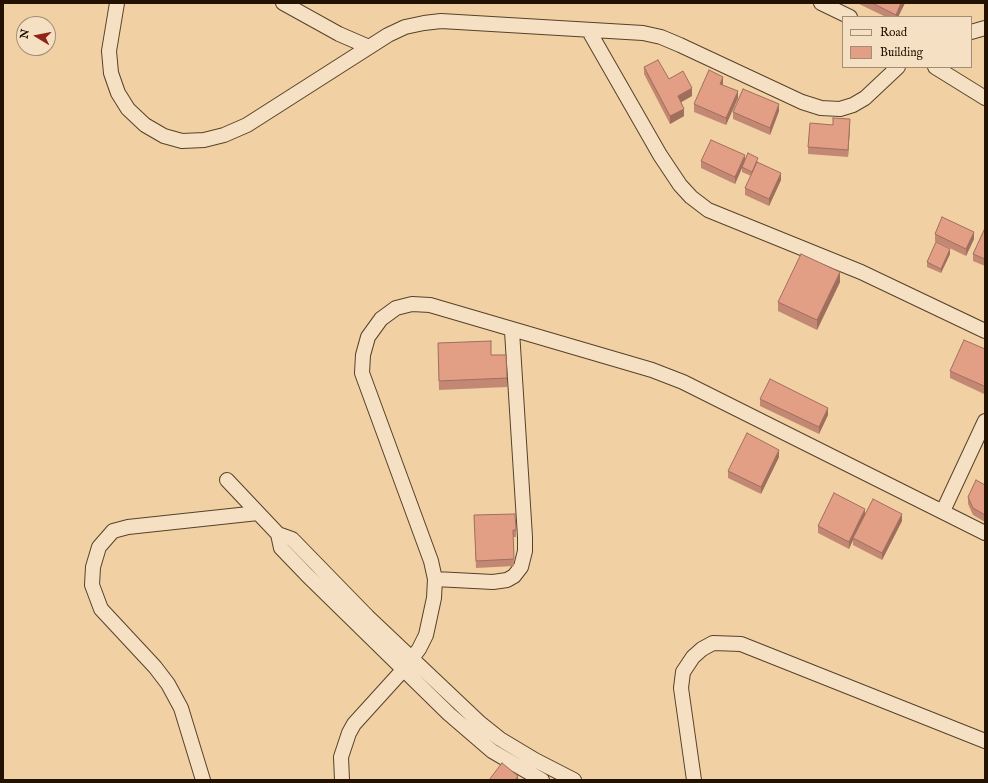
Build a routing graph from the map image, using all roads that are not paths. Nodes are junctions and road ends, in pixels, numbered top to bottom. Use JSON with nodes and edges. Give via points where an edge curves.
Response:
{"nodes":[{"id":1,"x":117,"y":3,"type":"edge"},
{"id":2,"x":283,"y":3,"type":"edge"},
{"id":3,"x":821,"y":3,"type":"edge"},
{"id":4,"x":848,"y":16,"type":"edge"},
{"id":5,"x":985,"y":28,"type":"edge"},
{"id":6,"x":589,"y":30,"type":"junction"},
{"id":7,"x":972,"y":32,"type":"edge"},
{"id":8,"x":369,"y":46,"type":"junction"},
{"id":9,"x":897,"y":68,"type":"edge"},
{"id":10,"x":937,"y":68,"type":"edge"},
{"id":11,"x":985,"y":98,"type":"edge"},
{"id":12,"x":985,"y":330,"type":"edge"},
{"id":13,"x":512,"y":331,"type":"junction"},
{"id":14,"x":985,"y":421,"type":"edge"},
{"id":15,"x":227,"y":480,"type":"dead end"},
{"id":16,"x":943,"y":511,"type":"junction"},
{"id":17,"x":258,"y":513,"type":"junction"},
{"id":18,"x":985,"y":533,"type":"edge"},
{"id":19,"x":278,"y":534,"type":"junction"},
{"id":20,"x":435,"y":579,"type":"junction"},
{"id":21,"x":412,"y":659,"type":"junction"},
{"id":22,"x":403,"y":670,"type":"junction"},
{"id":23,"x":985,"y":741,"type":"edge"},
{"id":24,"x":203,"y":780,"type":"edge"},
{"id":25,"x":342,"y":780,"type":"edge"},
{"id":26,"x":542,"y":780,"type":"edge"},
{"id":27,"x":574,"y":780,"type":"edge"},
{"id":28,"x":694,"y":780,"type":"edge"}],
"edges":[{"from":1,"to":8,"type":"street","via":[[109,50],[111,73],[118,93],[128,109],[145,125],[164,136],[182,141],[204,140],[247,125]]},
{"from":2,"to":8,"type":"street","via":[[339,34]]},
{"from":3,"to":4,"type":"street"},
{"from":5,"to":7,"type":"street"},
{"from":6,"to":8,"type":"street","via":[[424,22],[405,27]]},
{"from":6,"to":9,"type":"street","via":[[624,30],[661,37],[802,102],[821,108],[840,109],[854,105]]},
{"from":6,"to":12,"type":"street","via":[[660,155],[680,185],[708,210],[861,272]]},
{"from":10,"to":11,"type":"street"},
{"from":13,"to":16,"type":"street","via":[[652,370],[683,382]]},
{"from":13,"to":20,"type":"street","via":[[525,552],[521,567],[507,580],[493,582]]},
{"from":13,"to":20,"type":"street","via":[[430,305],[412,304],[396,308],[382,319],[368,337],[362,373],[422,532]]},
{"from":14,"to":16,"type":"street"},
{"from":15,"to":17,"type":"street"},
{"from":16,"to":18,"type":"street"},
{"from":17,"to":19,"type":"street"},
{"from":17,"to":24,"type":"street","via":[[128,527],[113,532],[99,547],[92,567],[92,586],[101,609],[168,684],[181,708]]},
{"from":19,"to":21,"type":"street","via":[[292,539]]},
{"from":19,"to":22,"type":"street","via":[[281,548]]},
{"from":20,"to":21,"type":"street","via":[[434,598],[426,635]]},
{"from":21,"to":22,"type":"street"},
{"from":21,"to":27,"type":"street","via":[[500,739]]},
{"from":22,"to":25,"type":"street","via":[[354,724],[349,733],[342,757]]},
{"from":22,"to":26,"type":"street","via":[[492,751]]},
{"from":23,"to":28,"type":"street","via":[[741,644],[713,643],[702,649],[683,672],[681,688]]}]}
